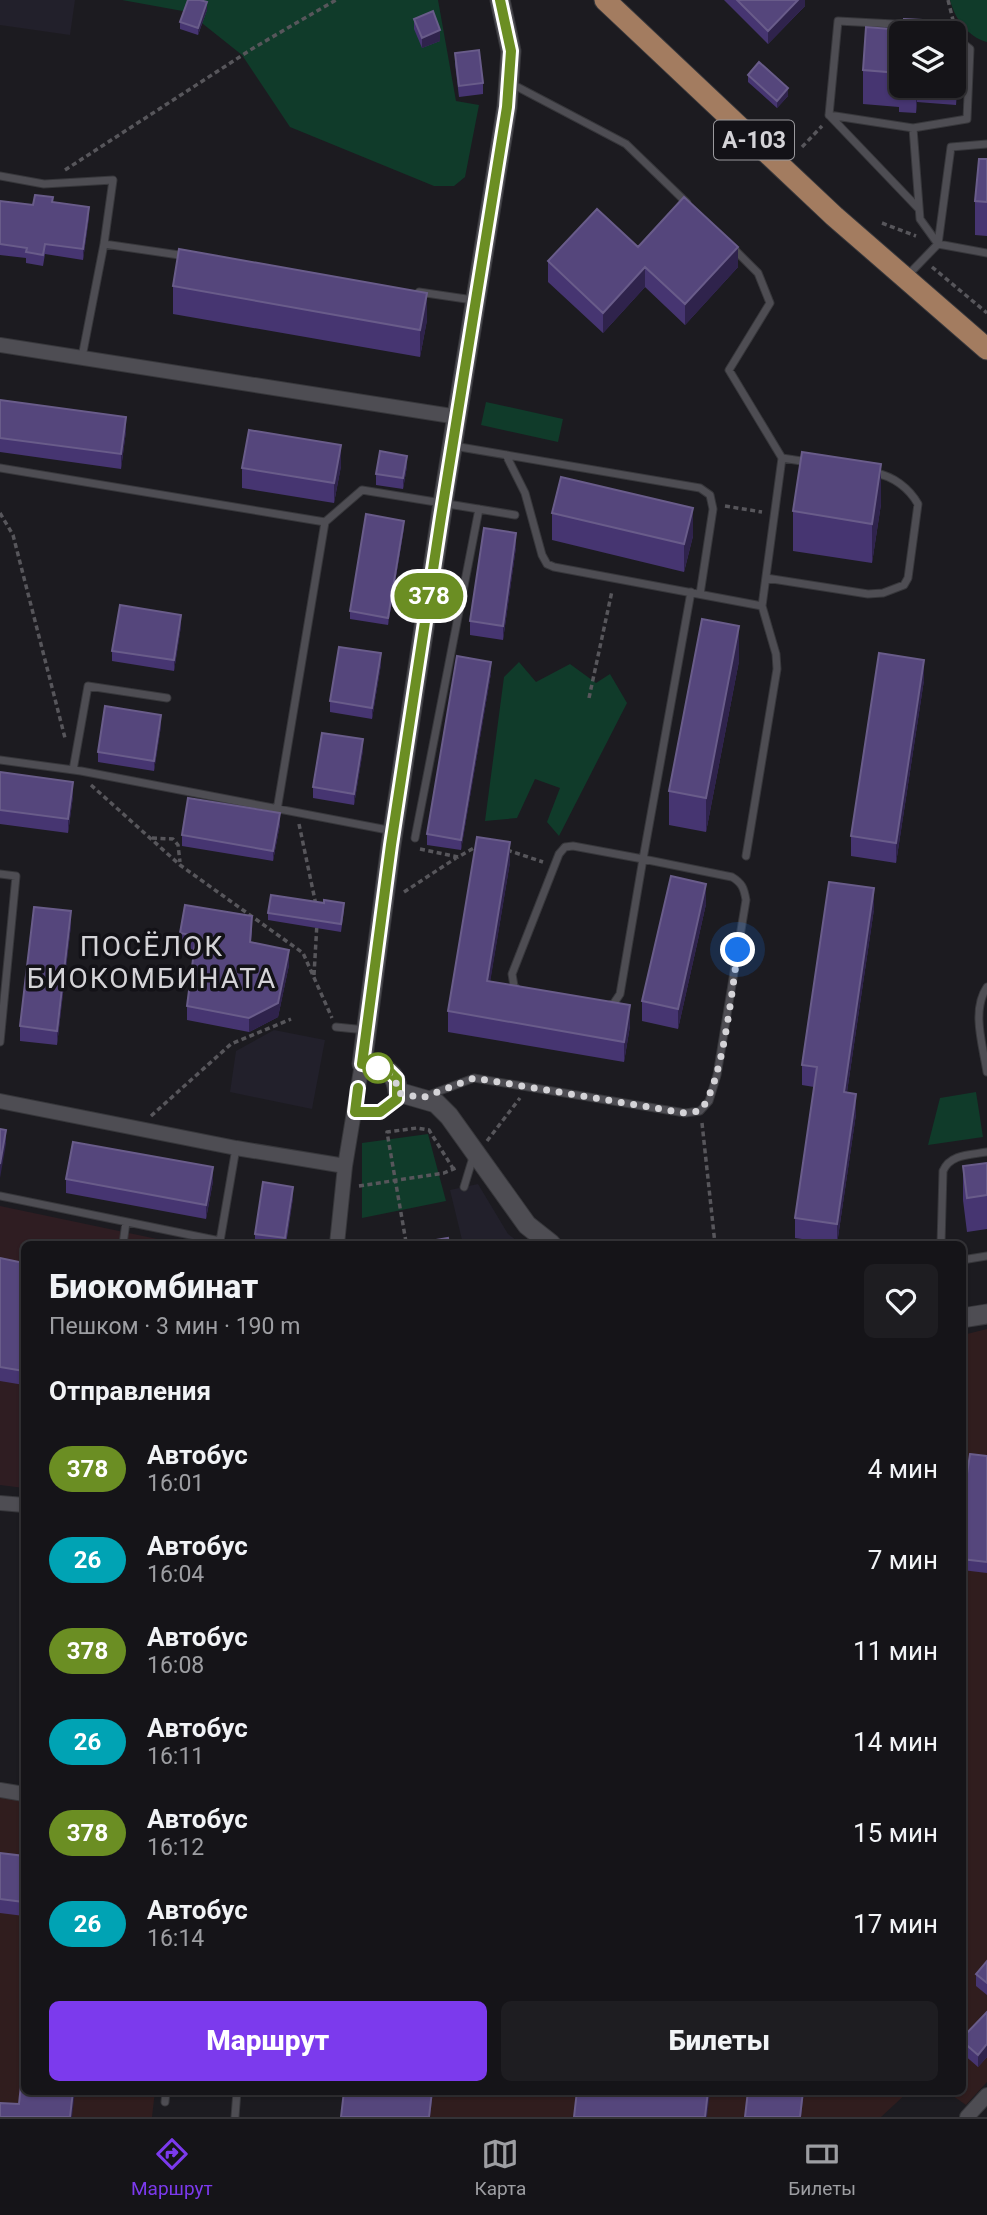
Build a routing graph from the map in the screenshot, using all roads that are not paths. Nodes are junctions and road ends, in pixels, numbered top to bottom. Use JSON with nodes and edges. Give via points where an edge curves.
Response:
{"nodes":[{"id":1,"x":500,"y":0,"type":"edge"},
{"id":2,"x":605,"y":0,"type":"edge"},
{"id":3,"x":889,"y":24,"type":"edge"},
{"id":4,"x":966,"y":46,"type":"edge"},
{"id":5,"x":509,"y":82,"type":"junction"},
{"id":6,"x":830,"y":116,"type":"junction"},
{"id":7,"x":913,"y":128,"type":"junction"},
{"id":8,"x":987,"y":144,"type":"edge"},
{"id":9,"x":0,"y":176,"type":"edge"},
{"id":10,"x":692,"y":208,"type":"edge"},
{"id":11,"x":919,"y":208,"type":"junction"},
{"id":12,"x":104,"y":244,"type":"junction"},
{"id":13,"x":937,"y":244,"type":"junction"},
{"id":14,"x":730,"y":245,"type":"edge"},
{"id":15,"x":987,"y":253,"type":"edge"},
{"id":16,"x":198,"y":258,"type":"edge"},
{"id":17,"x":905,"y":279,"type":"junction"},
{"id":18,"x":414,"y":291,"type":"edge"},
{"id":19,"x":478,"y":300,"type":"junction"},
{"id":20,"x":0,"y":345,"type":"edge"},
{"id":21,"x":987,"y":349,"type":"edge"},
{"id":22,"x":82,"y":358,"type":"junction"},
{"id":23,"x":458,"y":418,"type":"junction"},
{"id":24,"x":453,"y":446,"type":"junction"},
{"id":25,"x":506,"y":455,"type":"junction"},
{"id":26,"x":782,"y":458,"type":"junction"},
{"id":27,"x":821,"y":465,"type":"edge"},
{"id":28,"x":0,"y":468,"type":"edge"},
{"id":29,"x":860,"y":471,"type":"edge"},
{"id":30,"x":443,"y":503,"type":"junction"},
{"id":31,"x":479,"y":509,"type":"junction"},
{"id":32,"x":515,"y":515,"type":"dead end"},
{"id":33,"x":325,"y":522,"type":"junction"},
{"id":34,"x":766,"y":578,"type":"junction"},
{"id":35,"x":691,"y":592,"type":"junction"},
{"id":36,"x":700,"y":594,"type":"junction"},
{"id":37,"x":762,"y":606,"type":"junction"},
{"id":38,"x":167,"y":698,"type":"dead end"},
{"id":39,"x":0,"y":760,"type":"edge"},
{"id":40,"x":78,"y":771,"type":"junction"},
{"id":41,"x":277,"y":810,"type":"junction"},
{"id":42,"x":393,"y":838,"type":"junction"},
{"id":43,"x":415,"y":838,"type":"dead end"},
{"id":44,"x":746,"y":856,"type":"dead end"},
{"id":45,"x":643,"y":859,"type":"junction"},
{"id":46,"x":0,"y":874,"type":"edge"},
{"id":47,"x":987,"y":987,"type":"edge"},
{"id":48,"x":522,"y":992,"type":"edge"},
{"id":49,"x":593,"y":1005,"type":"edge"},
{"id":50,"x":336,"y":1027,"type":"road end"},
{"id":51,"x":366,"y":1030,"type":"junction"},
{"id":52,"x":0,"y":1042,"type":"edge"},
{"id":53,"x":362,"y":1064,"type":"junction"},
{"id":54,"x":987,"y":1072,"type":"edge"},
{"id":55,"x":398,"y":1093,"type":"junction"},
{"id":56,"x":422,"y":1098,"type":"junction"},
{"id":57,"x":0,"y":1101,"type":"edge"},
{"id":58,"x":355,"y":1112,"type":"junction"},
{"id":59,"x":236,"y":1148,"type":"junction"},
{"id":60,"x":987,"y":1152,"type":"edge"},
{"id":61,"x":475,"y":1154,"type":"junction"},
{"id":62,"x":345,"y":1166,"type":"junction"},
{"id":63,"x":464,"y":1187,"type":"dead end"},
{"id":64,"x":0,"y":1196,"type":"edge"},
{"id":65,"x":126,"y":1222,"type":"junction"},
{"id":66,"x":123,"y":1241,"type":"edge"},
{"id":67,"x":337,"y":1241,"type":"edge"},
{"id":68,"x":547,"y":1241,"type":"edge"},
{"id":69,"x":941,"y":1241,"type":"edge"},
{"id":70,"x":987,"y":1256,"type":"edge"},
{"id":71,"x":966,"y":1259,"type":"edge"},
{"id":72,"x":987,"y":1314,"type":"edge"},
{"id":73,"x":966,"y":1317,"type":"edge"},
{"id":74,"x":0,"y":1503,"type":"edge"},
{"id":75,"x":21,"y":1505,"type":"edge"},
{"id":76,"x":0,"y":1790,"type":"edge"},
{"id":77,"x":21,"y":1794,"type":"edge"},
{"id":78,"x":165,"y":2095,"type":"edge"},
{"id":79,"x":237,"y":2095,"type":"edge"},
{"id":80,"x":987,"y":2095,"type":"edge"},
{"id":81,"x":164,"y":2102,"type":"dead end"},
{"id":82,"x":235,"y":2117,"type":"edge"},
{"id":83,"x":967,"y":2117,"type":"edge"}],
"edges":[{"from":1,"to":5,"type":"street","via":[[511,51]]},
{"from":2,"to":17,"type":"main road","number":"А-103"},
{"from":3,"to":6,"type":"lane","via":[[838,21]]},
{"from":4,"to":7,"type":"lane","via":[[970,49],[967,119]]},
{"from":5,"to":10,"type":"lane","via":[[626,144]]},
{"from":5,"to":19,"type":"street"},
{"from":6,"to":7,"type":"lane"},
{"from":6,"to":11,"type":"lane"},
{"from":7,"to":11,"type":"lane"},
{"from":8,"to":13,"type":"lane","via":[[951,147]]},
{"from":9,"to":12,"type":"lane","via":[[44,184],[113,180]]},
{"from":11,"to":13,"type":"lane","via":[[920,219]]},
{"from":12,"to":16,"type":"lane"},
{"from":12,"to":22,"type":"lane"},
{"from":13,"to":15,"type":"lane"},
{"from":13,"to":17,"type":"lane"},
{"from":14,"to":26,"type":"lane","via":[[758,273],[770,303],[729,370]]},
{"from":17,"to":21,"type":"main road","number":"А-103"},
{"from":18,"to":19,"type":"lane"},
{"from":19,"to":23,"type":"street"},
{"from":20,"to":22,"type":"street"},
{"from":22,"to":23,"type":"street"},
{"from":23,"to":24,"type":"street"},
{"from":24,"to":25,"type":"lane"},
{"from":24,"to":30,"type":"street"},
{"from":25,"to":35,"type":"lane","via":[[547,564]]},
{"from":25,"to":36,"type":"lane","via":[[700,488],[710,495],[713,509]]},
{"from":26,"to":27,"type":"lane"},
{"from":26,"to":34,"type":"lane"},
{"from":28,"to":33,"type":"lane"},
{"from":29,"to":34,"type":"lane","via":[[891,477],[918,504],[904,585],[868,594]]},
{"from":30,"to":31,"type":"lane"},
{"from":30,"to":33,"type":"lane","via":[[362,490]]},
{"from":30,"to":42,"type":"street"},
{"from":31,"to":32,"type":"lane"},
{"from":31,"to":43,"type":"lane"},
{"from":33,"to":41,"type":"lane"},
{"from":34,"to":37,"type":"lane"},
{"from":35,"to":36,"type":"lane"},
{"from":35,"to":45,"type":"lane"},
{"from":36,"to":37,"type":"lane"},
{"from":37,"to":44,"type":"lane","via":[[777,669]]},
{"from":38,"to":40,"type":"lane","via":[[88,686]]},
{"from":39,"to":40,"type":"lane"},
{"from":40,"to":41,"type":"lane"},
{"from":41,"to":42,"type":"lane"},
{"from":42,"to":51,"type":"street"},
{"from":45,"to":48,"type":"lane","via":[[565,847],[512,974],[514,986]]},
{"from":45,"to":49,"type":"lane","via":[[620,994],[605,1007]]},
{"from":45,"to":56,"type":"lane","via":[[732,877],[744,888],[746,900],[717,1075],[709,1101],[700,1111],[685,1113],[474,1078]]},
{"from":46,"to":52,"type":"lane","via":[[16,876]]},
{"from":47,"to":54,"type":"lane","via":[[979,1016]]},
{"from":50,"to":51,"type":"lane"},
{"from":51,"to":53,"type":"street"},
{"from":53,"to":55,"type":"street","via":[[388,1070],[397,1079]]},
{"from":53,"to":58,"type":"street"},
{"from":55,"to":56,"type":"street"},
{"from":55,"to":58,"type":"street","via":[[380,1112]]},
{"from":56,"to":61,"type":"street","via":[[436,1103],[449,1116]]},
{"from":57,"to":59,"type":"street"},
{"from":58,"to":62,"type":"street"},
{"from":59,"to":62,"type":"street"},
{"from":59,"to":65,"type":"lane","via":[[219,1241]]},
{"from":60,"to":69,"type":"lane","via":[[946,1162]]},
{"from":61,"to":63,"type":"lane"},
{"from":61,"to":68,"type":"street","via":[[527,1225]]},
{"from":62,"to":67,"type":"street"},
{"from":64,"to":65,"type":"lane"},
{"from":65,"to":66,"type":"lane"},
{"from":70,"to":71,"type":"lane"},
{"from":72,"to":73,"type":"street"},
{"from":74,"to":75,"type":"street"},
{"from":76,"to":77,"type":"street"},
{"from":78,"to":81,"type":"lane"},
{"from":79,"to":82,"type":"lane"},
{"from":80,"to":83,"type":"street"}]}
